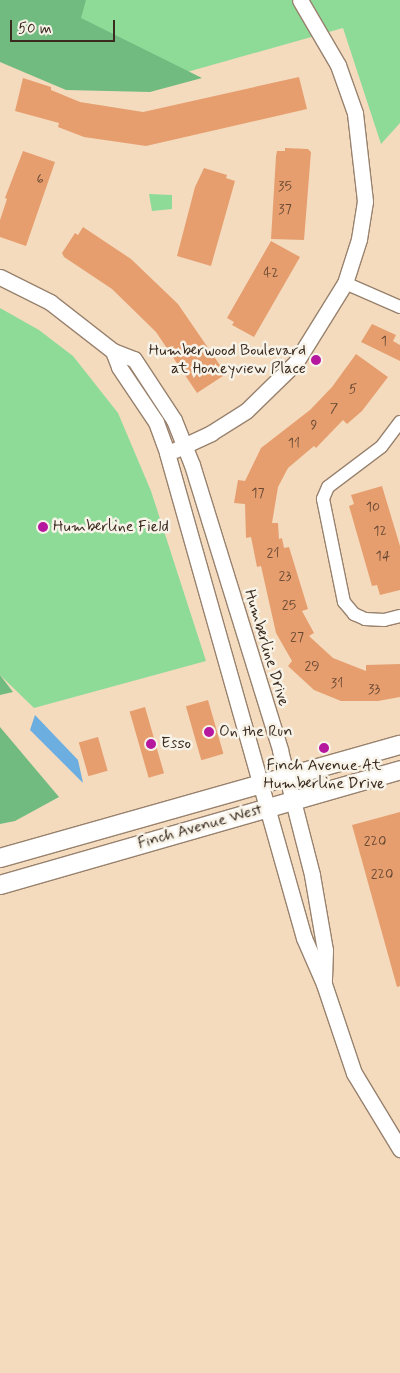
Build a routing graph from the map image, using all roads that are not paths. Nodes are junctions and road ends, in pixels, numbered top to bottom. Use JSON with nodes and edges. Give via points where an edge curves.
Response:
{"nodes":[{"id":1,"x":300,"y":0,"type":"edge"},
{"id":2,"x":0,"y":277,"type":"edge"},
{"id":3,"x":344,"y":284,"type":"junction"},
{"id":4,"x":400,"y":307,"type":"edge"},
{"id":5,"x":113,"y":352,"type":"junction"},
{"id":6,"x":400,"y":422,"type":"edge"},
{"id":7,"x":185,"y":446,"type":"junction"},
{"id":8,"x":167,"y":453,"type":"junction"},
{"id":9,"x":400,"y":616,"type":"edge"},
{"id":10,"x":400,"y":745,"type":"edge"},
{"id":11,"x":400,"y":770,"type":"edge"},
{"id":12,"x":286,"y":777,"type":"junction"},
{"id":13,"x":261,"y":784,"type":"junction"},
{"id":14,"x":293,"y":801,"type":"junction"},
{"id":15,"x":267,"y":808,"type":"junction"},
{"id":16,"x":0,"y":858,"type":"edge"},
{"id":17,"x":0,"y":885,"type":"edge"},
{"id":18,"x":324,"y":984,"type":"junction"},
{"id":19,"x":400,"y":1149,"type":"edge"}],
"edges":[{"from":1,"to":3,"type":"street","via":[[338,64],[355,113],[365,201],[359,238]]},
{"from":2,"to":5,"type":"street","name":"Humberline Drive","via":[[50,302]]},
{"from":3,"to":4,"type":"street"},
{"from":3,"to":7,"type":"street","via":[[312,339],[276,386],[246,412]]},
{"from":5,"to":7,"type":"street","name":"Humberline Drive","via":[[134,359],[156,390]]},
{"from":5,"to":8,"type":"street","name":"Humberline Drive","via":[[119,367],[156,422]]},
{"from":6,"to":9,"type":"street","via":[[382,448],[328,487],[323,499],[344,602],[354,614],[365,619],[384,620]]},
{"from":7,"to":8,"type":"street"},
{"from":7,"to":12,"type":"street","name":"Humberline Drive"},
{"from":8,"to":13,"type":"street","name":"Humberline Drive"},
{"from":10,"to":12,"type":"main road","name":"Finch Avenue West"},
{"from":11,"to":14,"type":"main road","name":"Finch Avenue West"},
{"from":12,"to":13,"type":"main road","name":"Finch Avenue West"},
{"from":12,"to":14,"type":"street","name":"Humberline Drive"},
{"from":13,"to":15,"type":"street","name":"Humberline Drive"},
{"from":13,"to":16,"type":"main road","name":"Finch Avenue West"},
{"from":14,"to":15,"type":"main road","name":"Finch Avenue West"},
{"from":14,"to":18,"type":"street","name":"Humberline Drive","via":[[312,875],[325,950]]},
{"from":15,"to":17,"type":"main road","name":"Finch Avenue West"},
{"from":15,"to":18,"type":"street","name":"Humberline Drive","via":[[304,938]]},
{"from":18,"to":19,"type":"street","name":"Humberline Drive","via":[[354,1073]]}]}
